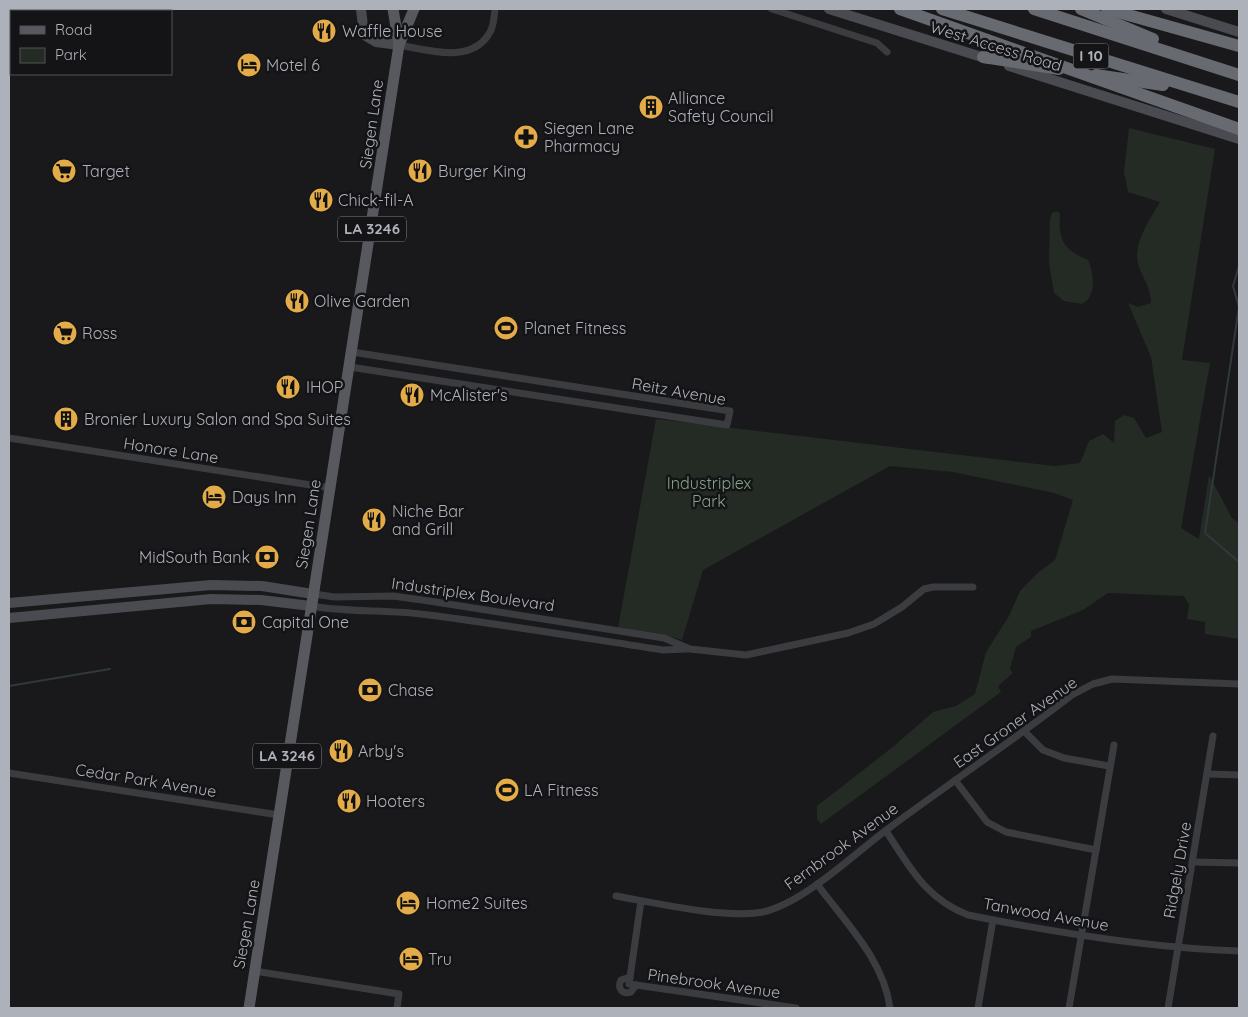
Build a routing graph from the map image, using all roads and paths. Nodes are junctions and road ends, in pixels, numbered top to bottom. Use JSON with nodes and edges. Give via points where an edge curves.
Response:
{"nodes":[{"id":1,"x":361,"y":9,"type":"edge"},
{"id":2,"x":393,"y":9,"type":"edge"},
{"id":3,"x":414,"y":9,"type":"edge"},
{"id":4,"x":495,"y":9,"type":"edge"},
{"id":5,"x":772,"y":9,"type":"edge"},
{"id":6,"x":829,"y":9,"type":"edge"},
{"id":7,"x":900,"y":9,"type":"edge"},
{"id":8,"x":942,"y":9,"type":"edge"},
{"id":9,"x":1034,"y":9,"type":"edge"},
{"id":10,"x":1081,"y":9,"type":"edge"},
{"id":11,"x":1107,"y":9,"type":"edge"},
{"id":12,"x":1166,"y":9,"type":"edge"},
{"id":13,"x":1239,"y":32,"type":"edge"},
{"id":14,"x":399,"y":46,"type":"junction"},
{"id":15,"x":1239,"y":46,"type":"edge"},
{"id":16,"x":887,"y":52,"type":"dead end"},
{"id":17,"x":983,"y":57,"type":"junction"},
{"id":18,"x":1239,"y":74,"type":"edge"},
{"id":19,"x":1202,"y":91,"type":"junction"},
{"id":20,"x":1239,"y":102,"type":"edge"},
{"id":21,"x":1239,"y":130,"type":"edge"},
{"id":22,"x":1239,"y":139,"type":"edge"},
{"id":23,"x":352,"y":352,"type":"junction"},
{"id":24,"x":350,"y":367,"type":"junction"},
{"id":25,"x":9,"y":438,"type":"edge"},
{"id":26,"x":330,"y":488,"type":"junction"},
{"id":27,"x":973,"y":587,"type":"dead end"},
{"id":28,"x":313,"y":594,"type":"junction"},
{"id":29,"x":9,"y":604,"type":"edge"},
{"id":30,"x":311,"y":606,"type":"junction"},
{"id":31,"x":9,"y":618,"type":"edge"},
{"id":32,"x":690,"y":649,"type":"junction"},
{"id":33,"x":1239,"y":684,"type":"edge"},
{"id":34,"x":1024,"y":732,"type":"junction"},
{"id":35,"x":1213,"y":736,"type":"dead end"},
{"id":36,"x":1114,"y":746,"type":"dead end"},
{"id":37,"x":1110,"y":766,"type":"junction"},
{"id":38,"x":9,"y":773,"type":"edge"},
{"id":39,"x":1209,"y":774,"type":"junction"},
{"id":40,"x":1239,"y":775,"type":"edge"},
{"id":41,"x":955,"y":780,"type":"junction"},
{"id":42,"x":280,"y":815,"type":"junction"},
{"id":43,"x":886,"y":831,"type":"junction"},
{"id":44,"x":1096,"y":850,"type":"junction"},
{"id":45,"x":1193,"y":862,"type":"junction"},
{"id":46,"x":1239,"y":863,"type":"edge"},
{"id":47,"x":817,"y":884,"type":"junction"},
{"id":48,"x":616,"y":896,"type":"dead end"},
{"id":49,"x":640,"y":901,"type":"junction"},
{"id":50,"x":993,"y":920,"type":"junction"},
{"id":51,"x":1082,"y":935,"type":"junction"},
{"id":52,"x":1177,"y":949,"type":"junction"},
{"id":53,"x":1239,"y":951,"type":"edge"},
{"id":54,"x":254,"y":971,"type":"junction"},
{"id":55,"x":249,"y":1008,"type":"edge"},
{"id":56,"x":397,"y":1008,"type":"edge"},
{"id":57,"x":796,"y":1008,"type":"edge"},
{"id":58,"x":890,"y":1008,"type":"edge"},
{"id":59,"x":978,"y":1008,"type":"edge"},
{"id":60,"x":1069,"y":1008,"type":"edge"},
{"id":61,"x":1168,"y":1008,"type":"edge"}],
"edges":[{"from":1,"to":14,"type":"street","via":[[364,35],[376,42]]},
{"from":2,"to":14,"type":"main road","name":"Siegen Lane","number":"LA 3246"},
{"from":3,"to":14,"type":"main road","name":"Siegen Lane","number":"LA 3246"},
{"from":4,"to":14,"type":"street","via":[[491,31],[482,43],[468,50],[451,53]]},
{"from":5,"to":16,"type":"street","via":[[876,43]]},
{"from":6,"to":17,"type":"street","name":"West Access Road"},
{"from":7,"to":21,"type":"highway","bridge":true},
{"from":8,"to":19,"type":"highway","number":"I 10"},
{"from":9,"to":18,"type":"highway","number":"I 10"},
{"from":10,"to":18,"type":"highway"},
{"from":11,"to":15,"type":"highway"},
{"from":12,"to":13,"type":"street"},
{"from":14,"to":23,"type":"main road","name":"Siegen Lane","number":"LA 3246"},
{"from":17,"to":19,"type":"highway"},
{"from":17,"to":22,"type":"street","name":"West Access Road"},
{"from":19,"to":20,"type":"highway","number":"I 10"},
{"from":23,"to":24,"type":"main road","name":"Siegen Lane","number":"LA 3246"},
{"from":23,"to":24,"type":"street","name":"Reitz Avenue","via":[[730,411],[727,426]]},
{"from":24,"to":26,"type":"main road","name":"Siegen Lane","number":"LA 3246"},
{"from":25,"to":26,"type":"street","name":"Honore Lane"},
{"from":26,"to":28,"type":"main road","name":"Siegen Lane","number":"LA 3246"},
{"from":27,"to":32,"type":"street","name":"Industriplex Boulevard","via":[[924,589],[874,624],[780,648],[736,656]]},
{"from":28,"to":29,"type":"street","name":"Industriplex Boulevard","via":[[262,586],[211,585]]},
{"from":28,"to":30,"type":"main road","name":"Siegen Lane","number":"LA 3246"},
{"from":28,"to":32,"type":"street","name":"Industriplex Boulevard","via":[[393,596],[429,601],[664,638]]},
{"from":30,"to":31,"type":"street","name":"Industriplex Boulevard","via":[[211,599]]},
{"from":30,"to":32,"type":"street","name":"Industriplex Boulevard","via":[[427,614],[663,650]]},
{"from":30,"to":42,"type":"main road","name":"Siegen Lane","number":"LA 3246"},
{"from":33,"to":34,"type":"street","name":"East Groner Avenue","via":[[1112,679],[1072,695]]},
{"from":34,"to":37,"type":"street","via":[[1043,750],[1064,758]]},
{"from":34,"to":41,"type":"street","name":"East Groner Avenue"},
{"from":35,"to":39,"type":"street","name":"Ridgely Drive"},
{"from":36,"to":37,"type":"street"},
{"from":37,"to":44,"type":"street"},
{"from":38,"to":42,"type":"street","name":"Cedar Park Avenue"},
{"from":39,"to":40,"type":"street"},
{"from":39,"to":45,"type":"street","name":"Ridgely Drive"},
{"from":41,"to":43,"type":"street","name":"Fernbrook Avenue"},
{"from":41,"to":44,"type":"street","via":[[987,822],[1006,832]]},
{"from":42,"to":54,"type":"main road","name":"Siegen Lane","number":"LA 3246"},
{"from":43,"to":47,"type":"street","name":"Fernbrook Avenue"},
{"from":43,"to":50,"type":"street","name":"Tanwood Avenue","via":[[925,886],[948,907]]},
{"from":44,"to":51,"type":"street"},
{"from":45,"to":46,"type":"street"},
{"from":45,"to":52,"type":"street","name":"Ridgely Drive"},
{"from":47,"to":49,"type":"street","name":"Fernbrook Avenue","via":[[786,903],[763,912],[733,914]]},
{"from":47,"to":58,"type":"street","via":[[880,971],[888,990]]},
{"from":48,"to":49,"type":"street","name":"Fernbrook Avenue"},
{"from":49,"to":57,"type":"street","name":"Pinebrook Avenue","via":[[632,982]]},
{"from":50,"to":51,"type":"street","name":"Tanwood Avenue"},
{"from":50,"to":59,"type":"street"},
{"from":51,"to":52,"type":"street","name":"Tanwood Avenue"},
{"from":51,"to":60,"type":"street"},
{"from":52,"to":53,"type":"street","name":"Tanwood Avenue"},
{"from":52,"to":61,"type":"street","name":"Ridgely Drive"},
{"from":54,"to":55,"type":"main road","name":"Siegen Lane","number":"LA 3246"},
{"from":54,"to":56,"type":"street","via":[[399,994]]}]}
